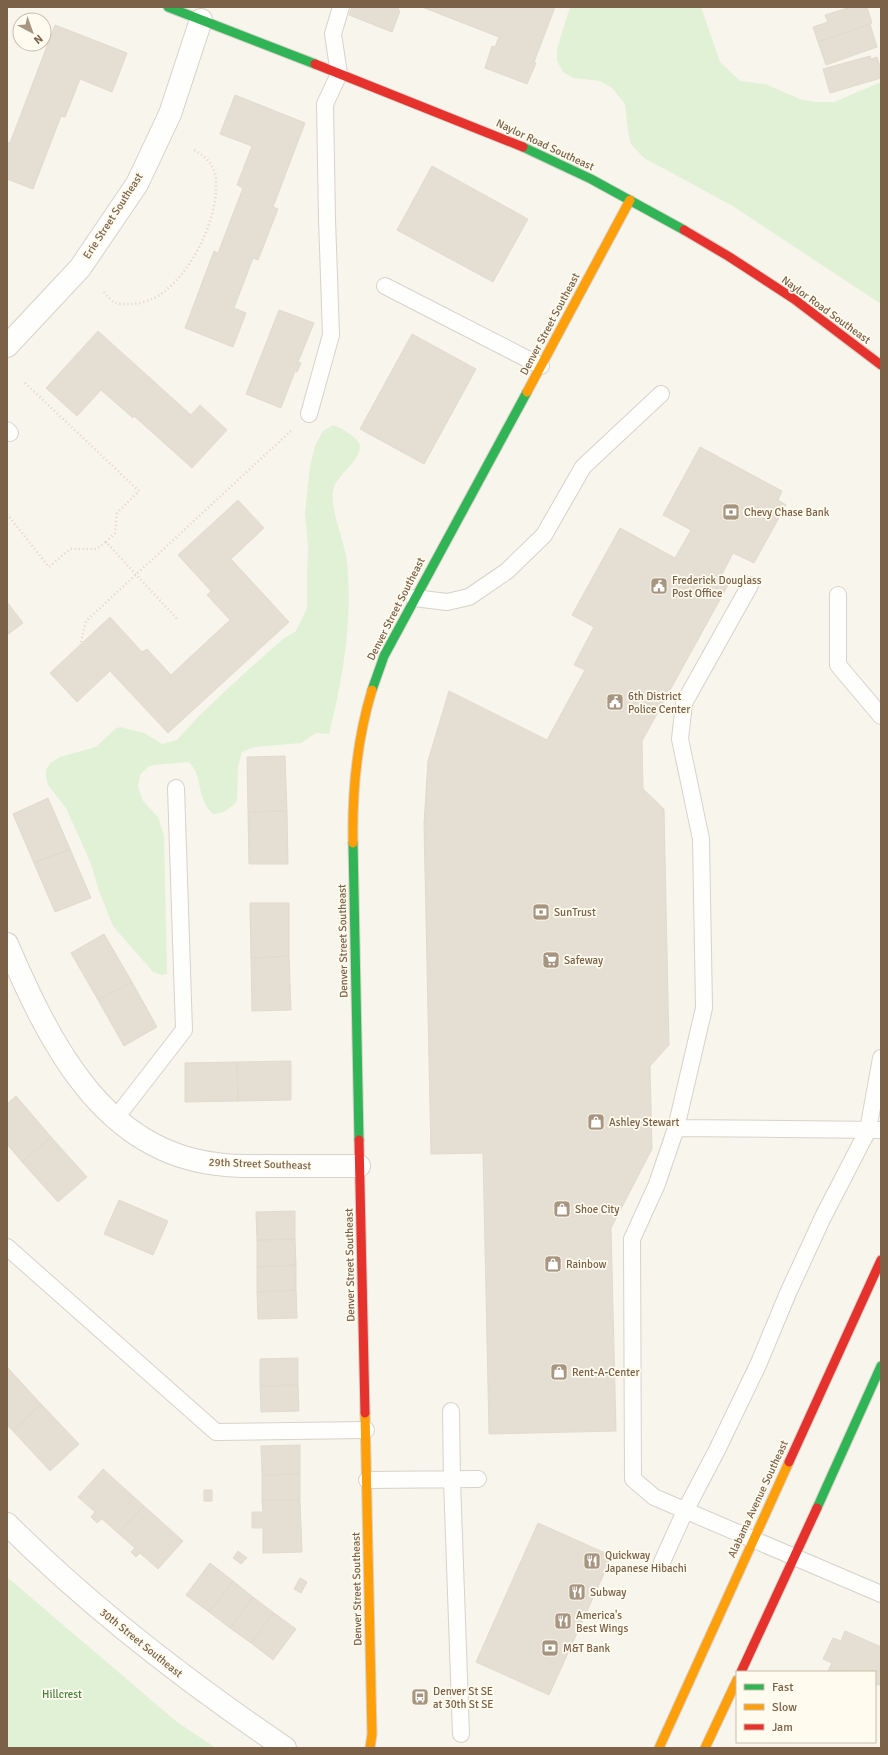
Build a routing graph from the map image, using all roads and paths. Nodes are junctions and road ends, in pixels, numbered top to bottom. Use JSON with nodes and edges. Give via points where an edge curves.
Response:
{"nodes":[{"id":1,"x":168,"y":7,"type":"edge"},
{"id":2,"x":341,"y":7,"type":"edge"},
{"id":3,"x":201,"y":20,"type":"junction"},
{"id":4,"x":339,"y":74,"type":"junction"},
{"id":5,"x":194,"y":150,"type":"dead end"},
{"id":6,"x":630,"y":200,"type":"junction"},
{"id":7,"x":385,"y":286,"type":"dead end"},
{"id":8,"x":104,"y":292,"type":"dead end"},
{"id":9,"x":7,"y":346,"type":"edge"},
{"id":10,"x":881,"y":365,"type":"edge"},
{"id":11,"x":541,"y":366,"type":"junction"},
{"id":12,"x":24,"y":382,"type":"dead end"},
{"id":13,"x":661,"y":394,"type":"dead end"},
{"id":14,"x":309,"y":414,"type":"joint"},
{"id":15,"x":7,"y":514,"type":"edge"},
{"id":16,"x":106,"y":542,"type":"junction"},
{"id":17,"x":136,"y":575,"type":"junction"},
{"id":18,"x":750,"y":585,"type":"dead end"},
{"id":19,"x":838,"y":595,"type":"dead end"},
{"id":20,"x":414,"y":598,"type":"junction"},
{"id":21,"x":178,"y":620,"type":"dead end"},
{"id":22,"x":81,"y":642,"type":"dead end"},
{"id":23,"x":881,"y":716,"type":"edge"},
{"id":24,"x":176,"y":788,"type":"dead end"},
{"id":25,"x":7,"y":944,"type":"edge"},
{"id":26,"x":881,"y":1058,"type":"edge"},
{"id":27,"x":115,"y":1120,"type":"junction"},
{"id":28,"x":676,"y":1128,"type":"junction"},
{"id":29,"x":874,"y":1130,"type":"edge"},
{"id":30,"x":360,"y":1166,"type":"junction"},
{"id":31,"x":7,"y":1246,"type":"edge"},
{"id":32,"x":881,"y":1260,"type":"edge"},
{"id":33,"x":881,"y":1366,"type":"edge"},
{"id":34,"x":451,"y":1411,"type":"dead end"},
{"id":35,"x":366,"y":1430,"type":"junction"},
{"id":36,"x":478,"y":1479,"type":"dead end"},
{"id":37,"x":367,"y":1480,"type":"junction"},
{"id":38,"x":452,"y":1480,"type":"junction"},
{"id":39,"x":685,"y":1510,"type":"junction"},
{"id":40,"x":7,"y":1524,"type":"edge"},
{"id":41,"x":753,"y":1539,"type":"junction"},
{"id":42,"x":795,"y":1556,"type":"junction"},
{"id":43,"x":662,"y":1562,"type":"dead end"},
{"id":44,"x":881,"y":1594,"type":"edge"},
{"id":45,"x":740,"y":1671,"type":"edge"},
{"id":46,"x":736,"y":1682,"type":"edge"},
{"id":47,"x":461,"y":1734,"type":"dead end"},
{"id":48,"x":285,"y":1748,"type":"edge"},
{"id":49,"x":370,"y":1748,"type":"edge"},
{"id":50,"x":659,"y":1748,"type":"edge"},
{"id":51,"x":705,"y":1748,"type":"edge"}],
"edges":[{"from":1,"to":3,"type":"main road","name":"Naylor Road Southeast"},
{"from":2,"to":4,"type":"lane","via":[[333,34]]},
{"from":3,"to":4,"type":"main road","name":"Naylor Road Southeast"},
{"from":3,"to":9,"type":"street","name":"Erie Street Southeast","via":[[170,114],[137,184],[80,268]]},
{"from":4,"to":6,"type":"main road","name":"Naylor Road Southeast","via":[[507,139]]},
{"from":4,"to":14,"type":"lane","via":[[325,104],[331,335]]},
{"from":5,"to":8,"type":"path","via":[[207,158],[215,172],[216,184],[212,215],[193,259],[161,294],[149,300],[119,304],[111,302]]},
{"from":6,"to":10,"type":"main road","name":"Naylor Road Southeast","via":[[757,275],[817,316]]},
{"from":6,"to":11,"type":"main road","name":"Denver Street Southeast"},
{"from":7,"to":11,"type":"lane"},
{"from":11,"to":20,"type":"main road","name":"Denver Street Southeast"},
{"from":12,"to":16,"type":"path","via":[[139,491],[117,513],[115,533]]},
{"from":13,"to":20,"type":"lane","via":[[583,467],[544,535],[507,571],[469,598],[448,602]]},
{"from":14,"to":17,"type":"path"},
{"from":15,"to":16,"type":"path","via":[[49,567],[70,550],[96,549]]},
{"from":16,"to":17,"type":"path"},
{"from":17,"to":21,"type":"path"},
{"from":17,"to":22,"type":"path","via":[[86,621]]},
{"from":18,"to":28,"type":"lane","via":[[684,703],[680,739],[701,839],[704,1008]]},
{"from":19,"to":23,"type":"lane","via":[[838,665]]},
{"from":20,"to":30,"type":"main road","name":"Denver Street Southeast","via":[[384,656],[373,685],[361,731],[354,778],[352,817]]},
{"from":24,"to":27,"type":"lane","via":[[184,1030]]},
{"from":25,"to":27,"type":"street","name":"29th Street Southeast","via":[[48,1031],[67,1063]]},
{"from":26,"to":29,"type":"lane"},
{"from":27,"to":30,"type":"street","name":"29th Street Southeast","via":[[157,1147],[204,1162],[229,1165]]},
{"from":28,"to":29,"type":"lane"},
{"from":28,"to":39,"type":"lane","via":[[657,1184],[632,1239],[633,1480],[654,1497]]},
{"from":29,"to":39,"type":"lane","via":[[791,1286],[758,1365]]},
{"from":30,"to":35,"type":"main road","name":"Denver Street Southeast"},
{"from":31,"to":35,"type":"lane","via":[[216,1432]]},
{"from":32,"to":41,"type":"main road","name":"Alabama Avenue Southeast"},
{"from":33,"to":42,"type":"main road"},
{"from":34,"to":38,"type":"lane"},
{"from":35,"to":37,"type":"main road","name":"Denver Street Southeast"},
{"from":36,"to":38,"type":"lane"},
{"from":37,"to":38,"type":"lane"},
{"from":37,"to":49,"type":"main road","name":"Denver Street Southeast","via":[[372,1734]]},
{"from":38,"to":47,"type":"lane"},
{"from":39,"to":41,"type":"lane"},
{"from":39,"to":43,"type":"lane"},
{"from":40,"to":48,"type":"street","name":"30th Street Southeast","via":[[128,1634]]},
{"from":41,"to":42,"type":"lane"},
{"from":41,"to":50,"type":"main road","name":"Alabama Avenue Southeast"},
{"from":42,"to":44,"type":"lane"},
{"from":42,"to":45,"type":"main road"},
{"from":46,"to":51,"type":"main road"}]}
